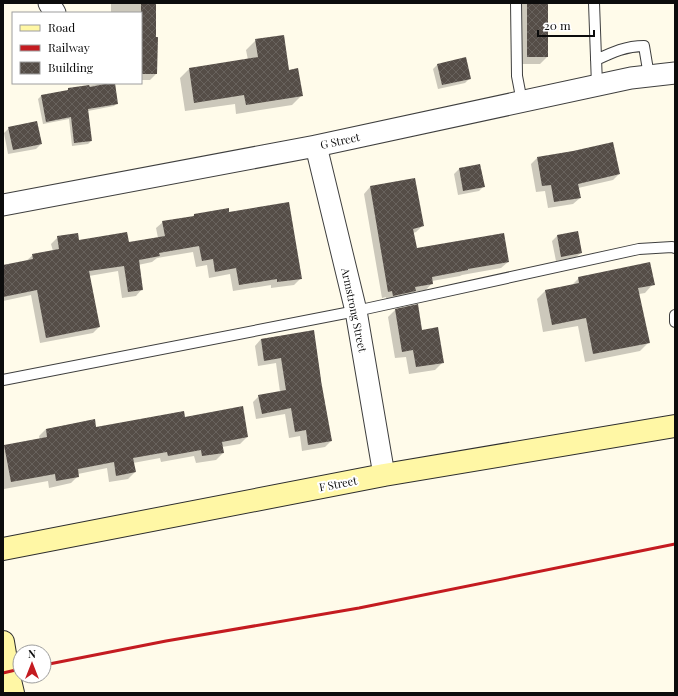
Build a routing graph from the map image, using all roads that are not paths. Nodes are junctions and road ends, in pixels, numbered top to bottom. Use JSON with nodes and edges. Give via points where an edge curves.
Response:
{"nodes":[{"id":1,"x":49,"y":3,"type":"edge"},
{"id":2,"x":516,"y":3,"type":"edge"},
{"id":3,"x":594,"y":3,"type":"edge"},
{"id":4,"x":54,"y":12,"type":"edge"},
{"id":5,"x":596,"y":60,"type":"junction"},
{"id":6,"x":675,"y":73,"type":"edge"},
{"id":7,"x":649,"y":76,"type":"junction"},
{"id":8,"x":597,"y":85,"type":"junction"},
{"id":9,"x":522,"y":102,"type":"junction"},
{"id":10,"x":316,"y":146,"type":"junction"},
{"id":11,"x":3,"y":205,"type":"edge"},
{"id":12,"x":675,"y":248,"type":"edge"},
{"id":13,"x":356,"y":311,"type":"junction"},
{"id":14,"x":675,"y":315,"type":"edge"},
{"id":15,"x":675,"y":322,"type":"edge"},
{"id":16,"x":3,"y":380,"type":"edge"},
{"id":17,"x":675,"y":426,"type":"edge"},
{"id":18,"x":384,"y":475,"type":"junction"},
{"id":19,"x":3,"y":549,"type":"edge"},
{"id":20,"x":3,"y":642,"type":"edge"},
{"id":21,"x":13,"y":693,"type":"edge"}],
"edges":[{"from":1,"to":4,"type":"street"},
{"from":2,"to":9,"type":"lane","via":[[517,76]]},
{"from":3,"to":5,"type":"lane"},
{"from":5,"to":7,"type":"lane","via":[[620,49],[644,46]]},
{"from":5,"to":8,"type":"lane"},
{"from":6,"to":7,"type":"street","name":"G Street"},
{"from":7,"to":8,"type":"street","name":"G Street"},
{"from":8,"to":9,"type":"street","name":"G Street"},
{"from":9,"to":10,"type":"street","name":"G Street"},
{"from":10,"to":11,"type":"street","name":"G Street"},
{"from":10,"to":13,"type":"street","name":"Armstrong Street"},
{"from":12,"to":13,"type":"lane","via":[[639,249]]},
{"from":13,"to":16,"type":"lane"},
{"from":13,"to":18,"type":"street","name":"Armstrong Street"},
{"from":14,"to":15,"type":"lane"},
{"from":17,"to":18,"type":"street","name":"F Street"},
{"from":18,"to":19,"type":"street","name":"F Street"},
{"from":20,"to":21,"type":"street"}]}
